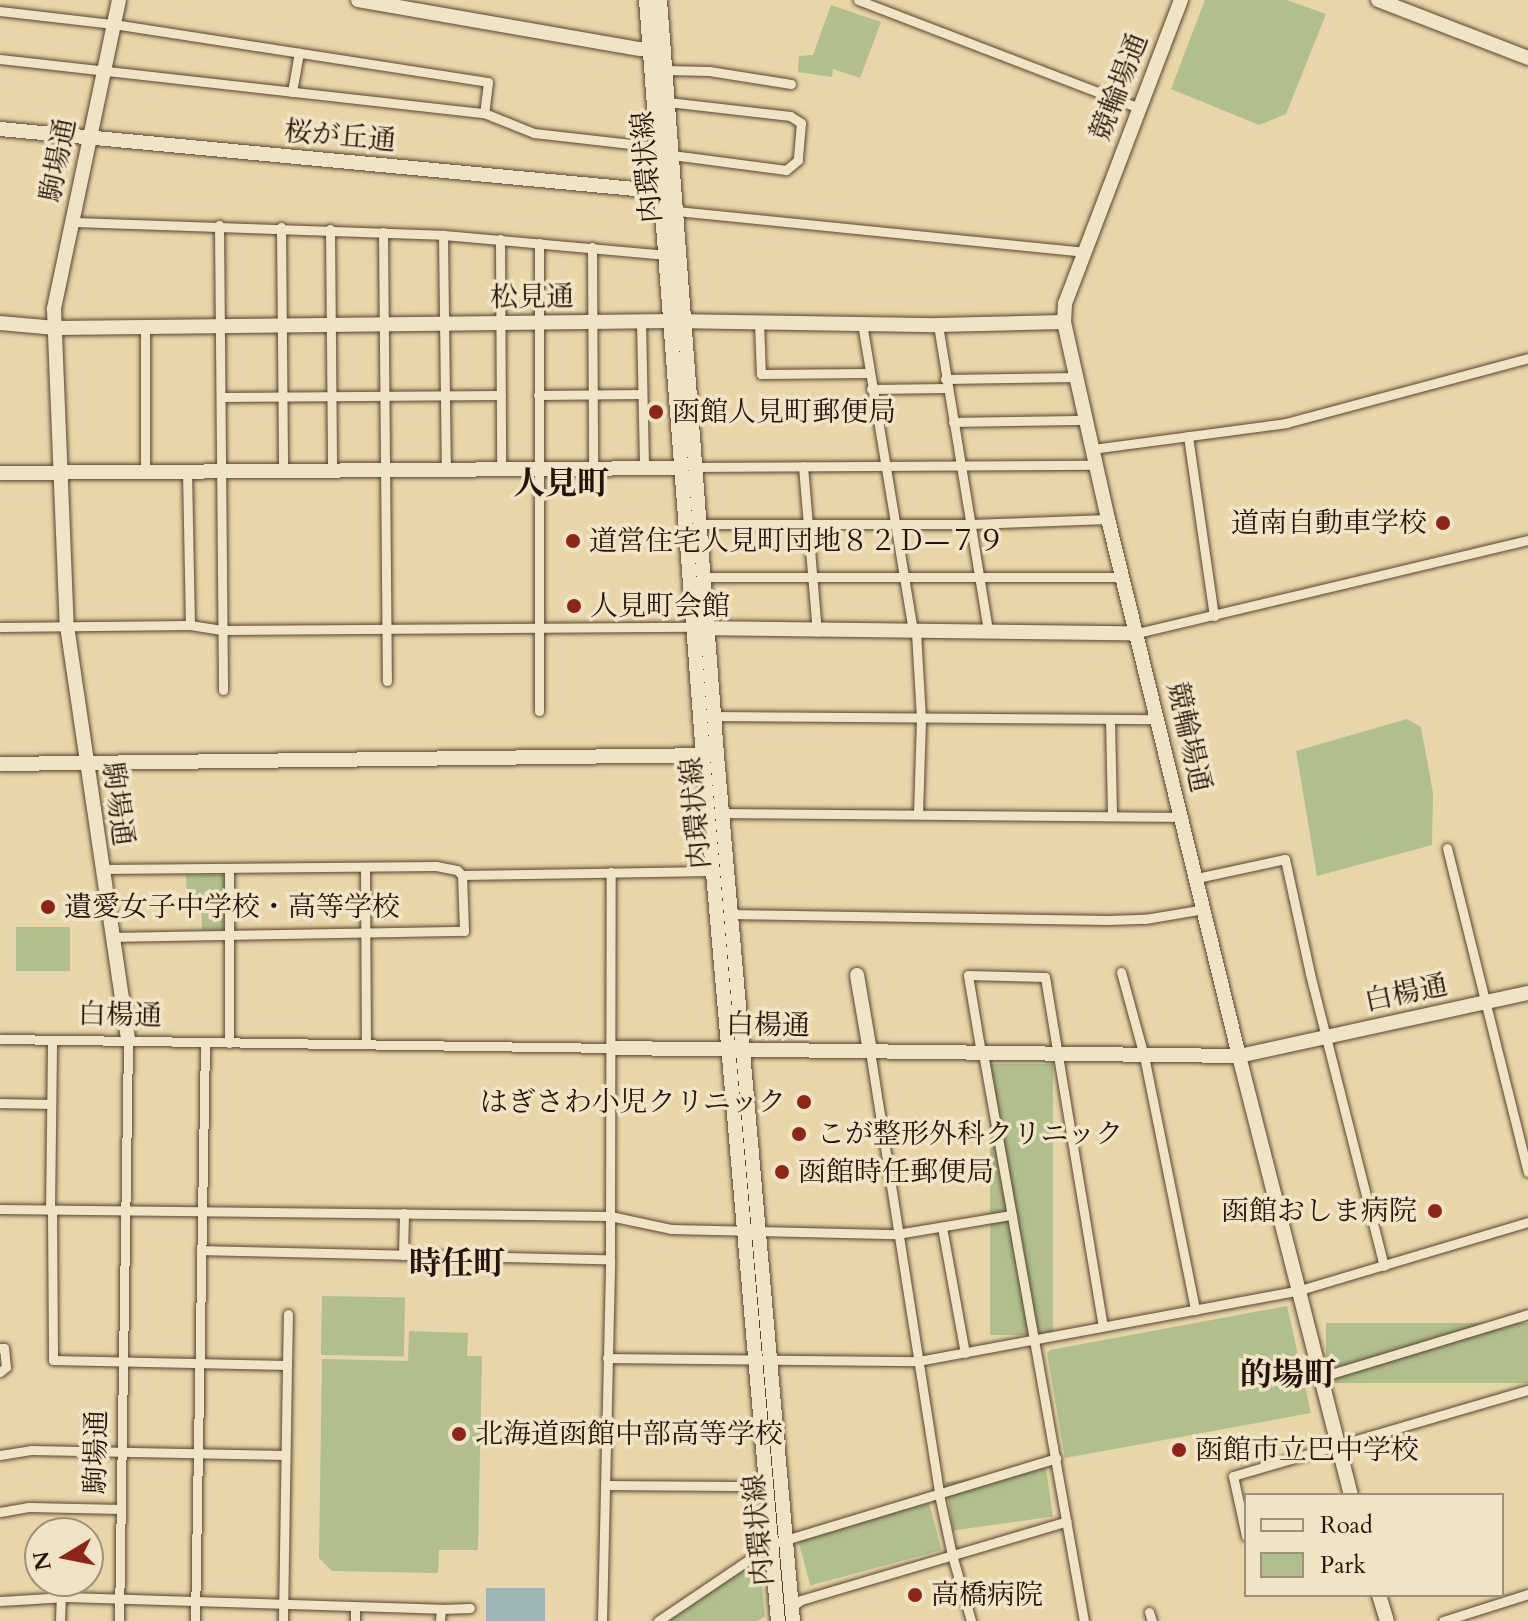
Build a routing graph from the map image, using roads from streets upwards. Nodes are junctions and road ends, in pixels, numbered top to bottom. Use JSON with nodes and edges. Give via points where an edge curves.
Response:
{"nodes":[{"id":1,"x":119,"y":0,"type":"edge"},
{"id":2,"x":358,"y":0,"type":"edge"},
{"id":3,"x":646,"y":0,"type":"edge"},
{"id":4,"x":660,"y":0,"type":"edge"},
{"id":5,"x":858,"y":0,"type":"edge"},
{"id":6,"x":1181,"y":0,"type":"edge"},
{"id":7,"x":1378,"y":0,"type":"edge"},
{"id":8,"x":0,"y":11,"type":"edge"},
{"id":9,"x":113,"y":24,"type":"junction"},
{"id":10,"x":657,"y":48,"type":"junction"},
{"id":11,"x":299,"y":53,"type":"junction"},
{"id":12,"x":1528,"y":58,"type":"edge"},
{"id":13,"x":0,"y":59,"type":"edge"},
{"id":14,"x":665,"y":70,"type":"junction"},
{"id":15,"x":102,"y":71,"type":"junction"},
{"id":16,"x":791,"y":84,"type":"dead end"},
{"id":17,"x":292,"y":92,"type":"junction"},
{"id":18,"x":668,"y":102,"type":"junction"},
{"id":19,"x":1139,"y":108,"type":"junction"},
{"id":20,"x":484,"y":113,"type":"junction"},
{"id":21,"x":0,"y":129,"type":"edge"},
{"id":22,"x":89,"y":138,"type":"junction"},
{"id":23,"x":657,"y":147,"type":"junction"},
{"id":24,"x":672,"y":155,"type":"junction"},
{"id":25,"x":668,"y":192,"type":"junction"},
{"id":26,"x":676,"y":211,"type":"junction"},
{"id":27,"x":72,"y":222,"type":"junction"},
{"id":28,"x":219,"y":225,"type":"junction"},
{"id":29,"x":281,"y":227,"type":"junction"},
{"id":30,"x":330,"y":229,"type":"junction"},
{"id":31,"x":383,"y":232,"type":"junction"},
{"id":32,"x":443,"y":235,"type":"junction"},
{"id":33,"x":500,"y":239,"type":"junction"},
{"id":34,"x":539,"y":243,"type":"junction"},
{"id":35,"x":592,"y":247,"type":"junction"},
{"id":36,"x":1084,"y":252,"type":"junction"},
{"id":37,"x":665,"y":255,"type":"junction"},
{"id":38,"x":678,"y":321,"type":"junction"},
{"id":39,"x":590,"y":322,"type":"junction"},
{"id":40,"x":641,"y":322,"type":"junction"},
{"id":41,"x":1064,"y":322,"type":"junction"},
{"id":42,"x":0,"y":323,"type":"edge"},
{"id":43,"x":502,"y":323,"type":"junction"},
{"id":44,"x":538,"y":323,"type":"junction"},
{"id":45,"x":759,"y":323,"type":"junction"},
{"id":46,"x":862,"y":323,"type":"junction"},
{"id":47,"x":383,"y":324,"type":"junction"},
{"id":48,"x":444,"y":324,"type":"junction"},
{"id":49,"x":145,"y":325,"type":"junction"},
{"id":50,"x":220,"y":325,"type":"junction"},
{"id":51,"x":330,"y":325,"type":"junction"},
{"id":52,"x":938,"y":325,"type":"junction"},
{"id":53,"x":283,"y":326,"type":"junction"},
{"id":54,"x":56,"y":328,"type":"junction"},
{"id":55,"x":1528,"y":358,"type":"edge"},
{"id":56,"x":868,"y":373,"type":"junction"},
{"id":57,"x":1077,"y":377,"type":"junction"},
{"id":58,"x":946,"y":384,"type":"junction"},
{"id":59,"x":871,"y":389,"type":"junction"},
{"id":60,"x":591,"y":394,"type":"junction"},
{"id":61,"x":642,"y":394,"type":"junction"},
{"id":62,"x":501,"y":395,"type":"junction"},
{"id":63,"x":538,"y":395,"type":"junction"},
{"id":64,"x":331,"y":396,"type":"junction"},
{"id":65,"x":384,"y":396,"type":"junction"},
{"id":66,"x":446,"y":396,"type":"junction"},
{"id":67,"x":222,"y":397,"type":"junction"},
{"id":68,"x":282,"y":397,"type":"junction"},
{"id":69,"x":1087,"y":420,"type":"junction"},
{"id":70,"x":953,"y":422,"type":"junction"},
{"id":71,"x":1188,"y":436,"type":"junction"},
{"id":72,"x":1092,"y":449,"type":"junction"},
{"id":73,"x":960,"y":465,"type":"junction"},
{"id":74,"x":1096,"y":465,"type":"junction"},
{"id":75,"x":803,"y":466,"type":"junction"},
{"id":76,"x":885,"y":466,"type":"junction"},
{"id":77,"x":536,"y":467,"type":"junction"},
{"id":78,"x":593,"y":467,"type":"junction"},
{"id":79,"x":644,"y":467,"type":"junction"},
{"id":80,"x":501,"y":468,"type":"junction"},
{"id":81,"x":689,"y":468,"type":"junction"},
{"id":82,"x":332,"y":469,"type":"junction"},
{"id":83,"x":385,"y":469,"type":"junction"},
{"id":84,"x":446,"y":469,"type":"junction"},
{"id":85,"x":222,"y":470,"type":"junction"},
{"id":86,"x":283,"y":470,"type":"junction"},
{"id":87,"x":60,"y":471,"type":"junction"},
{"id":88,"x":145,"y":471,"type":"junction"},
{"id":89,"x":187,"y":471,"type":"junction"},
{"id":90,"x":0,"y":473,"type":"edge"},
{"id":91,"x":1108,"y":519,"type":"junction"},
{"id":92,"x":808,"y":522,"type":"junction"},
{"id":93,"x":896,"y":523,"type":"junction"},
{"id":94,"x":700,"y":524,"type":"junction"},
{"id":95,"x":971,"y":524,"type":"junction"},
{"id":96,"x":1528,"y":540,"type":"edge"},
{"id":97,"x":813,"y":576,"type":"junction"},
{"id":98,"x":905,"y":576,"type":"junction"},
{"id":99,"x":704,"y":577,"type":"junction"},
{"id":100,"x":1123,"y":577,"type":"junction"},
{"id":101,"x":980,"y":578,"type":"junction"},
{"id":102,"x":1214,"y":616,"type":"junction"},
{"id":103,"x":190,"y":625,"type":"junction"},
{"id":104,"x":67,"y":626,"type":"junction"},
{"id":105,"x":0,"y":627,"type":"edge"},
{"id":106,"x":386,"y":627,"type":"junction"},
{"id":107,"x":540,"y":627,"type":"junction"},
{"id":108,"x":701,"y":628,"type":"junction"},
{"id":109,"x":222,"y":630,"type":"junction"},
{"id":110,"x":817,"y":631,"type":"junction"},
{"id":111,"x":914,"y":631,"type":"junction"},
{"id":112,"x":988,"y":632,"type":"junction"},
{"id":113,"x":1137,"y":633,"type":"junction"},
{"id":114,"x":387,"y":681,"type":"dead end"},
{"id":115,"x":223,"y":690,"type":"dead end"},
{"id":116,"x":539,"y":711,"type":"dead end"},
{"id":117,"x":714,"y":716,"type":"junction"},
{"id":118,"x":921,"y":719,"type":"junction"},
{"id":119,"x":1110,"y":719,"type":"junction"},
{"id":120,"x":1158,"y":719,"type":"junction"},
{"id":121,"x":710,"y":755,"type":"junction"},
{"id":122,"x":86,"y":763,"type":"junction"},
{"id":123,"x":0,"y":764,"type":"edge"},
{"id":124,"x":722,"y":813,"type":"junction"},
{"id":125,"x":918,"y":814,"type":"junction"},
{"id":126,"x":1112,"y":816,"type":"junction"},
{"id":127,"x":1181,"y":817,"type":"junction"},
{"id":128,"x":1447,"y":848,"type":"dead end"},
{"id":129,"x":365,"y":868,"type":"junction"},
{"id":130,"x":101,"y":869,"type":"junction"},
{"id":131,"x":229,"y":869,"type":"junction"},
{"id":132,"x":713,"y":871,"type":"junction"},
{"id":133,"x":611,"y":872,"type":"junction"},
{"id":134,"x":462,"y":875,"type":"junction"},
{"id":135,"x":1197,"y":878,"type":"junction"},
{"id":136,"x":1205,"y":909,"type":"junction"},
{"id":137,"x":724,"y":914,"type":"junction"},
{"id":138,"x":366,"y":932,"type":"junction"},
{"id":139,"x":230,"y":935,"type":"junction"},
{"id":140,"x":112,"y":937,"type":"junction"},
{"id":141,"x":1121,"y":972,"type":"dead end"},
{"id":142,"x":857,"y":975,"type":"dead end"},
{"id":143,"x":1528,"y":993,"type":"edge"},
{"id":144,"x":1487,"y":1002,"type":"junction"},
{"id":145,"x":1327,"y":1037,"type":"junction"},
{"id":146,"x":0,"y":1039,"type":"edge"},
{"id":147,"x":52,"y":1040,"type":"junction"},
{"id":148,"x":128,"y":1040,"type":"junction"},
{"id":149,"x":205,"y":1042,"type":"junction"},
{"id":150,"x":229,"y":1043,"type":"junction"},
{"id":151,"x":366,"y":1044,"type":"junction"},
{"id":152,"x":612,"y":1048,"type":"junction"},
{"id":153,"x":729,"y":1050,"type":"junction"},
{"id":154,"x":744,"y":1050,"type":"junction"},
{"id":155,"x":870,"y":1051,"type":"junction"},
{"id":156,"x":982,"y":1053,"type":"junction"},
{"id":157,"x":1059,"y":1054,"type":"junction"},
{"id":158,"x":1144,"y":1056,"type":"junction"},
{"id":159,"x":1239,"y":1056,"type":"junction"},
{"id":160,"x":0,"y":1103,"type":"edge"},
{"id":161,"x":51,"y":1104,"type":"junction"},
{"id":162,"x":1528,"y":1172,"type":"edge"},
{"id":163,"x":0,"y":1209,"type":"edge"},
{"id":164,"x":51,"y":1210,"type":"junction"},
{"id":165,"x":126,"y":1211,"type":"junction"},
{"id":166,"x":202,"y":1212,"type":"junction"},
{"id":167,"x":404,"y":1213,"type":"junction"},
{"id":168,"x":1011,"y":1215,"type":"junction"},
{"id":169,"x":610,"y":1216,"type":"junction"},
{"id":170,"x":1528,"y":1222,"type":"edge"},
{"id":171,"x":942,"y":1227,"type":"junction"},
{"id":172,"x":752,"y":1231,"type":"junction"},
{"id":173,"x":897,"y":1234,"type":"junction"},
{"id":174,"x":201,"y":1250,"type":"junction"},
{"id":175,"x":403,"y":1255,"type":"junction"},
{"id":176,"x":610,"y":1259,"type":"junction"},
{"id":177,"x":1384,"y":1266,"type":"junction"},
{"id":178,"x":1300,"y":1290,"type":"junction"},
{"id":179,"x":1195,"y":1310,"type":"junction"},
{"id":180,"x":288,"y":1314,"type":"dead end"},
{"id":181,"x":1528,"y":1314,"type":"edge"},
{"id":182,"x":1103,"y":1326,"type":"junction"},
{"id":183,"x":1033,"y":1341,"type":"junction"},
{"id":184,"x":0,"y":1348,"type":"edge"},
{"id":185,"x":965,"y":1353,"type":"junction"},
{"id":186,"x":607,"y":1358,"type":"junction"},
{"id":187,"x":763,"y":1359,"type":"junction"},
{"id":188,"x":123,"y":1361,"type":"junction"},
{"id":189,"x":918,"y":1361,"type":"junction"},
{"id":190,"x":200,"y":1363,"type":"junction"},
{"id":191,"x":287,"y":1365,"type":"junction"},
{"id":192,"x":0,"y":1372,"type":"edge"},
{"id":193,"x":1321,"y":1377,"type":"junction"},
{"id":194,"x":1528,"y":1390,"type":"edge"},
{"id":195,"x":1338,"y":1447,"type":"junction"},
{"id":196,"x":122,"y":1453,"type":"junction"},
{"id":197,"x":0,"y":1455,"type":"edge"},
{"id":198,"x":198,"y":1455,"type":"junction"},
{"id":199,"x":285,"y":1455,"type":"junction"},
{"id":200,"x":1056,"y":1458,"type":"junction"},
{"id":201,"x":606,"y":1485,"type":"junction"},
{"id":202,"x":767,"y":1486,"type":"junction"},
{"id":203,"x":1350,"y":1493,"type":"edge"},
{"id":204,"x":939,"y":1494,"type":"junction"},
{"id":205,"x":121,"y":1509,"type":"junction"},
{"id":206,"x":0,"y":1512,"type":"edge"},
{"id":207,"x":1067,"y":1521,"type":"junction"},
{"id":208,"x":1244,"y":1527,"type":"edge"},
{"id":209,"x":779,"y":1542,"type":"junction"},
{"id":210,"x":952,"y":1555,"type":"junction"},
{"id":211,"x":1528,"y":1594,"type":"edge"},
{"id":212,"x":1380,"y":1597,"type":"edge"},
{"id":213,"x":61,"y":1598,"type":"junction"},
{"id":214,"x":119,"y":1600,"type":"junction"},
{"id":215,"x":0,"y":1601,"type":"edge"},
{"id":216,"x":195,"y":1602,"type":"junction"},
{"id":217,"x":283,"y":1605,"type":"junction"},
{"id":218,"x":355,"y":1608,"type":"junction"},
{"id":219,"x":470,"y":1608,"type":"dead end"},
{"id":220,"x":441,"y":1609,"type":"junction"},
{"id":221,"x":1479,"y":1609,"type":"junction"},
{"id":222,"x":783,"y":1618,"type":"edge"},
{"id":223,"x":60,"y":1621,"type":"edge"},
{"id":224,"x":119,"y":1621,"type":"edge"},
{"id":225,"x":195,"y":1621,"type":"edge"},
{"id":226,"x":283,"y":1621,"type":"edge"},
{"id":227,"x":355,"y":1621,"type":"edge"},
{"id":228,"x":440,"y":1621,"type":"edge"},
{"id":229,"x":602,"y":1621,"type":"edge"},
{"id":230,"x":658,"y":1621,"type":"edge"},
{"id":231,"x":971,"y":1621,"type":"edge"},
{"id":232,"x":1084,"y":1621,"type":"edge"},
{"id":233,"x":1387,"y":1621,"type":"edge"},
{"id":234,"x":1443,"y":1621,"type":"edge"},
{"id":235,"x":1482,"y":1621,"type":"edge"}],
"edges":[{"from":1,"to":9,"type":"street","name":"駒場通"},
{"from":2,"to":10,"type":"street"},
{"from":3,"to":10,"type":"street","name":"内環状線"},
{"from":4,"to":10,"type":"street","name":"内環状線"},
{"from":5,"to":19,"type":"street"},
{"from":6,"to":19,"type":"street","name":"競輪場通"},
{"from":7,"to":12,"type":"street"},
{"from":8,"to":9,"type":"street"},
{"from":9,"to":11,"type":"street"},
{"from":9,"to":15,"type":"street","name":"駒場通"},
{"from":10,"to":14,"type":"street","name":"内環状線"},
{"from":10,"to":23,"type":"street","name":"内環状線"},
{"from":11,"to":17,"type":"street"},
{"from":11,"to":20,"type":"street","via":[[488,82]]},
{"from":13,"to":15,"type":"street"},
{"from":14,"to":16,"type":"street"},
{"from":14,"to":18,"type":"street","name":"内環状線"},
{"from":15,"to":17,"type":"street"},
{"from":15,"to":22,"type":"street","name":"駒場通"},
{"from":17,"to":20,"type":"street"},
{"from":18,"to":24,"type":"street","name":"内環状線"},
{"from":18,"to":24,"type":"street","via":[[790,116],[801,123],[798,160],[786,170]]},
{"from":19,"to":36,"type":"street","name":"競輪場通"},
{"from":20,"to":23,"type":"street","via":[[534,133]]},
{"from":21,"to":22,"type":"street","name":"桜が丘通"},
{"from":22,"to":25,"type":"street","name":"桜が丘通"},
{"from":22,"to":27,"type":"street","name":"駒場通"},
{"from":23,"to":25,"type":"street","name":"内環状線"},
{"from":24,"to":25,"type":"street","name":"内環状線"},
{"from":25,"to":26,"type":"street","name":"内環状線"},
{"from":25,"to":37,"type":"street","name":"内環状線"},
{"from":26,"to":36,"type":"street"},
{"from":26,"to":38,"type":"street","name":"内環状線"},
{"from":27,"to":28,"type":"street"},
{"from":27,"to":54,"type":"street","name":"駒場通","via":[[54,309]]},
{"from":28,"to":29,"type":"street"},
{"from":28,"to":50,"type":"street"},
{"from":29,"to":30,"type":"street"},
{"from":29,"to":53,"type":"street"},
{"from":30,"to":31,"type":"street"},
{"from":30,"to":51,"type":"street"},
{"from":31,"to":32,"type":"street"},
{"from":31,"to":47,"type":"street"},
{"from":32,"to":33,"type":"street"},
{"from":32,"to":48,"type":"street"},
{"from":33,"to":34,"type":"street"},
{"from":33,"to":43,"type":"street"},
{"from":34,"to":35,"type":"street"},
{"from":34,"to":44,"type":"street"},
{"from":35,"to":37,"type":"street"},
{"from":35,"to":39,"type":"street"},
{"from":36,"to":41,"type":"street","name":"競輪場通"},
{"from":37,"to":38,"type":"street","name":"内環状線"},
{"from":38,"to":40,"type":"street","name":"松見通"},
{"from":38,"to":45,"type":"street","name":"松見通"},
{"from":38,"to":81,"type":"street","name":"内環状線"},
{"from":39,"to":40,"type":"street","name":"松見通"},
{"from":39,"to":44,"type":"street","name":"松見通"},
{"from":39,"to":60,"type":"street"},
{"from":40,"to":61,"type":"street"},
{"from":41,"to":52,"type":"street","name":"松見通"},
{"from":41,"to":57,"type":"street","name":"競輪場通"},
{"from":42,"to":54,"type":"street","name":"松見通"},
{"from":43,"to":44,"type":"street","name":"松見通"},
{"from":43,"to":48,"type":"street","name":"松見通"},
{"from":43,"to":62,"type":"street"},
{"from":44,"to":63,"type":"street"},
{"from":45,"to":46,"type":"street","name":"松見通"},
{"from":45,"to":56,"type":"street","via":[[761,374]]},
{"from":46,"to":52,"type":"street","name":"松見通"},
{"from":46,"to":56,"type":"street"},
{"from":47,"to":48,"type":"street","name":"松見通"},
{"from":47,"to":51,"type":"street","name":"松見通"},
{"from":47,"to":65,"type":"street"},
{"from":48,"to":66,"type":"street"},
{"from":49,"to":50,"type":"street","name":"松見通"},
{"from":49,"to":54,"type":"street","name":"松見通"},
{"from":49,"to":88,"type":"street"},
{"from":50,"to":53,"type":"street","name":"松見通"},
{"from":50,"to":67,"type":"street"},
{"from":51,"to":53,"type":"street","name":"松見通"},
{"from":51,"to":64,"type":"street"},
{"from":52,"to":58,"type":"street"},
{"from":53,"to":68,"type":"street"},
{"from":54,"to":87,"type":"street","name":"駒場通"},
{"from":55,"to":71,"type":"street","via":[[1325,414]]},
{"from":56,"to":59,"type":"street"},
{"from":57,"to":58,"type":"street"},
{"from":57,"to":69,"type":"street","name":"競輪場通"},
{"from":58,"to":59,"type":"street"},
{"from":58,"to":70,"type":"street"},
{"from":59,"to":76,"type":"street"},
{"from":60,"to":61,"type":"street"},
{"from":60,"to":63,"type":"street"},
{"from":60,"to":78,"type":"street"},
{"from":61,"to":79,"type":"street"},
{"from":62,"to":66,"type":"street"},
{"from":62,"to":80,"type":"street"},
{"from":63,"to":77,"type":"street"},
{"from":64,"to":65,"type":"street"},
{"from":64,"to":68,"type":"street"},
{"from":64,"to":82,"type":"street"},
{"from":65,"to":66,"type":"street"},
{"from":65,"to":83,"type":"street"},
{"from":66,"to":84,"type":"street"},
{"from":67,"to":68,"type":"street"},
{"from":67,"to":85,"type":"street"},
{"from":68,"to":86,"type":"street"},
{"from":69,"to":70,"type":"street"},
{"from":69,"to":72,"type":"street","name":"競輪場通"},
{"from":70,"to":73,"type":"street"},
{"from":71,"to":72,"type":"street"},
{"from":71,"to":102,"type":"street"},
{"from":72,"to":74,"type":"street","name":"競輪場通"},
{"from":73,"to":74,"type":"street"},
{"from":73,"to":76,"type":"street"},
{"from":73,"to":95,"type":"street"},
{"from":74,"to":91,"type":"street","name":"競輪場通"},
{"from":75,"to":76,"type":"street"},
{"from":75,"to":81,"type":"street"},
{"from":75,"to":92,"type":"street"},
{"from":76,"to":93,"type":"street"},
{"from":77,"to":78,"type":"street"},
{"from":77,"to":80,"type":"street"},
{"from":77,"to":107,"type":"street"},
{"from":78,"to":79,"type":"street"},
{"from":79,"to":81,"type":"street"},
{"from":80,"to":84,"type":"street"},
{"from":81,"to":94,"type":"street","name":"内環状線"},
{"from":81,"to":108,"type":"street","name":"内環状線"},
{"from":82,"to":83,"type":"street"},
{"from":82,"to":86,"type":"street"},
{"from":83,"to":84,"type":"street"},
{"from":83,"to":106,"type":"street"},
{"from":85,"to":86,"type":"street"},
{"from":85,"to":89,"type":"street"},
{"from":85,"to":109,"type":"street"},
{"from":87,"to":88,"type":"street"},
{"from":87,"to":90,"type":"street"},
{"from":87,"to":104,"type":"street","name":"駒場通"},
{"from":88,"to":89,"type":"street"},
{"from":89,"to":103,"type":"street"},
{"from":91,"to":95,"type":"street"},
{"from":91,"to":100,"type":"street","name":"競輪場通"},
{"from":92,"to":93,"type":"street"},
{"from":92,"to":94,"type":"street"},
{"from":92,"to":97,"type":"street"},
{"from":93,"to":95,"type":"street"},
{"from":93,"to":98,"type":"street"},
{"from":94,"to":99,"type":"street","name":"内環状線"},
{"from":95,"to":101,"type":"street"},
{"from":96,"to":102,"type":"street"},
{"from":97,"to":98,"type":"street"},
{"from":97,"to":99,"type":"street"},
{"from":97,"to":110,"type":"street"},
{"from":98,"to":101,"type":"street"},
{"from":98,"to":111,"type":"street"},
{"from":99,"to":108,"type":"street","name":"内環状線"},
{"from":100,"to":101,"type":"street"},
{"from":100,"to":113,"type":"street","name":"競輪場通"},
{"from":101,"to":112,"type":"street"},
{"from":102,"to":113,"type":"street"},
{"from":103,"to":104,"type":"street"},
{"from":103,"to":109,"type":"street"},
{"from":104,"to":105,"type":"street"},
{"from":104,"to":122,"type":"street","name":"駒場通"},
{"from":106,"to":107,"type":"street"},
{"from":106,"to":109,"type":"street"},
{"from":106,"to":114,"type":"street"},
{"from":107,"to":108,"type":"street"},
{"from":107,"to":116,"type":"street"},
{"from":108,"to":110,"type":"street"},
{"from":108,"to":117,"type":"street","name":"内環状線"},
{"from":108,"to":121,"type":"street","name":"内環状線"},
{"from":109,"to":115,"type":"street"},
{"from":110,"to":111,"type":"street"},
{"from":111,"to":112,"type":"street"},
{"from":111,"to":118,"type":"street"},
{"from":112,"to":113,"type":"street"},
{"from":113,"to":120,"type":"street","name":"競輪場通"},
{"from":117,"to":118,"type":"street"},
{"from":117,"to":121,"type":"street","name":"内環状線"},
{"from":118,"to":119,"type":"street"},
{"from":118,"to":125,"type":"street"},
{"from":119,"to":120,"type":"street"},
{"from":119,"to":126,"type":"street"},
{"from":120,"to":127,"type":"street","name":"競輪場通"},
{"from":121,"to":122,"type":"street"},
{"from":121,"to":124,"type":"street","name":"内環状線"},
{"from":121,"to":132,"type":"street","name":"内環状線"},
{"from":122,"to":123,"type":"street"},
{"from":122,"to":130,"type":"street","name":"駒場通"},
{"from":124,"to":125,"type":"street"},
{"from":124,"to":137,"type":"street","name":"内環状線"},
{"from":125,"to":126,"type":"street"},
{"from":126,"to":127,"type":"street"},
{"from":127,"to":135,"type":"street","name":"競輪場通"},
{"from":128,"to":144,"type":"street"},
{"from":129,"to":131,"type":"street"},
{"from":129,"to":134,"type":"street","via":[[436,866]]},
{"from":129,"to":138,"type":"street"},
{"from":130,"to":131,"type":"street"},
{"from":130,"to":140,"type":"street","name":"駒場通"},
{"from":131,"to":139,"type":"street"},
{"from":132,"to":133,"type":"street"},
{"from":132,"to":137,"type":"street","name":"内環状線"},
{"from":133,"to":134,"type":"street"},
{"from":133,"to":152,"type":"street"},
{"from":134,"to":138,"type":"street","via":[[464,931]]},
{"from":135,"to":136,"type":"street","name":"競輪場通"},
{"from":135,"to":145,"type":"street","via":[[1285,859]]},
{"from":136,"to":137,"type":"street","via":[[1108,920]]},
{"from":136,"to":159,"type":"street","name":"競輪場通"},
{"from":137,"to":153,"type":"street","name":"内環状線"},
{"from":137,"to":154,"type":"street","name":"内環状線"},
{"from":138,"to":139,"type":"street"},
{"from":138,"to":151,"type":"street"},
{"from":139,"to":140,"type":"street"},
{"from":139,"to":150,"type":"street"},
{"from":140,"to":148,"type":"street","name":"駒場通"},
{"from":141,"to":158,"type":"street"},
{"from":142,"to":155,"type":"street"},
{"from":143,"to":144,"type":"street","name":"白楊通"},
{"from":144,"to":145,"type":"street","name":"白楊通"},
{"from":144,"to":162,"type":"street"},
{"from":145,"to":159,"type":"street","name":"白楊通"},
{"from":145,"to":177,"type":"street"},
{"from":146,"to":147,"type":"street","name":"白楊通"},
{"from":147,"to":148,"type":"street","name":"白楊通"},
{"from":147,"to":161,"type":"street"},
{"from":148,"to":149,"type":"street","name":"白楊通"},
{"from":148,"to":165,"type":"street","name":"駒場通"},
{"from":149,"to":150,"type":"street","name":"白楊通"},
{"from":149,"to":166,"type":"street"},
{"from":150,"to":151,"type":"street","name":"白楊通"},
{"from":151,"to":152,"type":"street","name":"白楊通"},
{"from":152,"to":153,"type":"street","name":"白楊通"},
{"from":152,"to":169,"type":"street"},
{"from":153,"to":154,"type":"street","name":"白楊通"},
{"from":153,"to":172,"type":"street","name":"内環状線"},
{"from":154,"to":155,"type":"street","name":"白楊通"},
{"from":154,"to":172,"type":"street","name":"内環状線"},
{"from":155,"to":156,"type":"street","name":"白楊通"},
{"from":155,"to":173,"type":"street"},
{"from":156,"to":157,"type":"street","name":"白楊通"},
{"from":156,"to":157,"type":"street","via":[[968,975],[1045,977]]},
{"from":156,"to":168,"type":"street"},
{"from":157,"to":158,"type":"street","name":"白楊通"},
{"from":157,"to":182,"type":"street"},
{"from":158,"to":159,"type":"street","name":"白楊通"},
{"from":158,"to":179,"type":"street"},
{"from":159,"to":178,"type":"street","name":"競輪場通"},
{"from":160,"to":161,"type":"street"},
{"from":161,"to":164,"type":"street"},
{"from":163,"to":164,"type":"street"},
{"from":164,"to":165,"type":"street"},
{"from":164,"to":188,"type":"street","via":[[53,1360]]},
{"from":165,"to":166,"type":"street"},
{"from":165,"to":188,"type":"street","name":"駒場通"},
{"from":166,"to":167,"type":"street"},
{"from":166,"to":174,"type":"street"},
{"from":167,"to":169,"type":"street"},
{"from":167,"to":175,"type":"street"},
{"from":168,"to":171,"type":"street"},
{"from":168,"to":183,"type":"street"},
{"from":169,"to":172,"type":"street","via":[[671,1229]]},
{"from":169,"to":176,"type":"street"},
{"from":170,"to":177,"type":"street"},
{"from":171,"to":173,"type":"street"},
{"from":171,"to":185,"type":"street"},
{"from":172,"to":173,"type":"street"},
{"from":172,"to":187,"type":"street","name":"内環状線"},
{"from":173,"to":189,"type":"street"},
{"from":174,"to":175,"type":"street"},
{"from":174,"to":190,"type":"street"},
{"from":175,"to":176,"type":"street"},
{"from":176,"to":186,"type":"street"},
{"from":177,"to":178,"type":"street"},
{"from":178,"to":179,"type":"street"},
{"from":178,"to":193,"type":"street","name":"競輪場通"},
{"from":179,"to":182,"type":"street"},
{"from":180,"to":191,"type":"street"},
{"from":181,"to":193,"type":"street"},
{"from":182,"to":183,"type":"street"},
{"from":183,"to":185,"type":"street"},
{"from":183,"to":200,"type":"street"},
{"from":184,"to":192,"type":"street","via":[[6,1367]]},
{"from":185,"to":189,"type":"street"},
{"from":186,"to":187,"type":"street"},
{"from":186,"to":201,"type":"street"},
{"from":187,"to":189,"type":"street"},
{"from":187,"to":202,"type":"street","name":"内環状線"},
{"from":187,"to":209,"type":"street","name":"内環状線"},
{"from":188,"to":190,"type":"street"},
{"from":188,"to":196,"type":"street","name":"駒場通"},
{"from":189,"to":204,"type":"street"},
{"from":190,"to":191,"type":"street"},
{"from":190,"to":198,"type":"street"},
{"from":191,"to":199,"type":"street"},
{"from":193,"to":195,"type":"street","name":"競輪場通"},
{"from":194,"to":195,"type":"street"},
{"from":195,"to":203,"type":"street","name":"競輪場通"},
{"from":195,"to":208,"type":"street","via":[[1233,1476]]},
{"from":196,"to":197,"type":"street","via":[[31,1450]]},
{"from":196,"to":198,"type":"street"},
{"from":196,"to":205,"type":"street","name":"駒場通"},
{"from":198,"to":199,"type":"street"},
{"from":198,"to":216,"type":"street"},
{"from":199,"to":217,"type":"street"},
{"from":200,"to":204,"type":"street"},
{"from":200,"to":207,"type":"street"},
{"from":201,"to":202,"type":"street"},
{"from":201,"to":229,"type":"street"},
{"from":202,"to":209,"type":"street","name":"内環状線"},
{"from":204,"to":209,"type":"street"},
{"from":204,"to":210,"type":"street"},
{"from":205,"to":206,"type":"street","via":[[29,1507]]},
{"from":205,"to":214,"type":"street","name":"駒場通"},
{"from":207,"to":210,"type":"street"},
{"from":207,"to":232,"type":"street"},
{"from":209,"to":222,"type":"street","name":"内環状線"},
{"from":209,"to":230,"type":"street"},
{"from":210,"to":222,"type":"street","via":[[801,1600]]},
{"from":210,"to":231,"type":"street"},
{"from":211,"to":221,"type":"street"},
{"from":212,"to":233,"type":"street"},
{"from":213,"to":214,"type":"street"},
{"from":213,"to":215,"type":"street"},
{"from":213,"to":223,"type":"street"},
{"from":214,"to":216,"type":"street"},
{"from":214,"to":224,"type":"street","name":"駒場通"},
{"from":216,"to":217,"type":"street"},
{"from":216,"to":225,"type":"street"},
{"from":217,"to":218,"type":"street"},
{"from":217,"to":226,"type":"street"},
{"from":218,"to":220,"type":"street"},
{"from":218,"to":227,"type":"street"},
{"from":219,"to":220,"type":"street"},
{"from":220,"to":228,"type":"street"},
{"from":221,"to":234,"type":"street"},
{"from":221,"to":235,"type":"street"}]}
